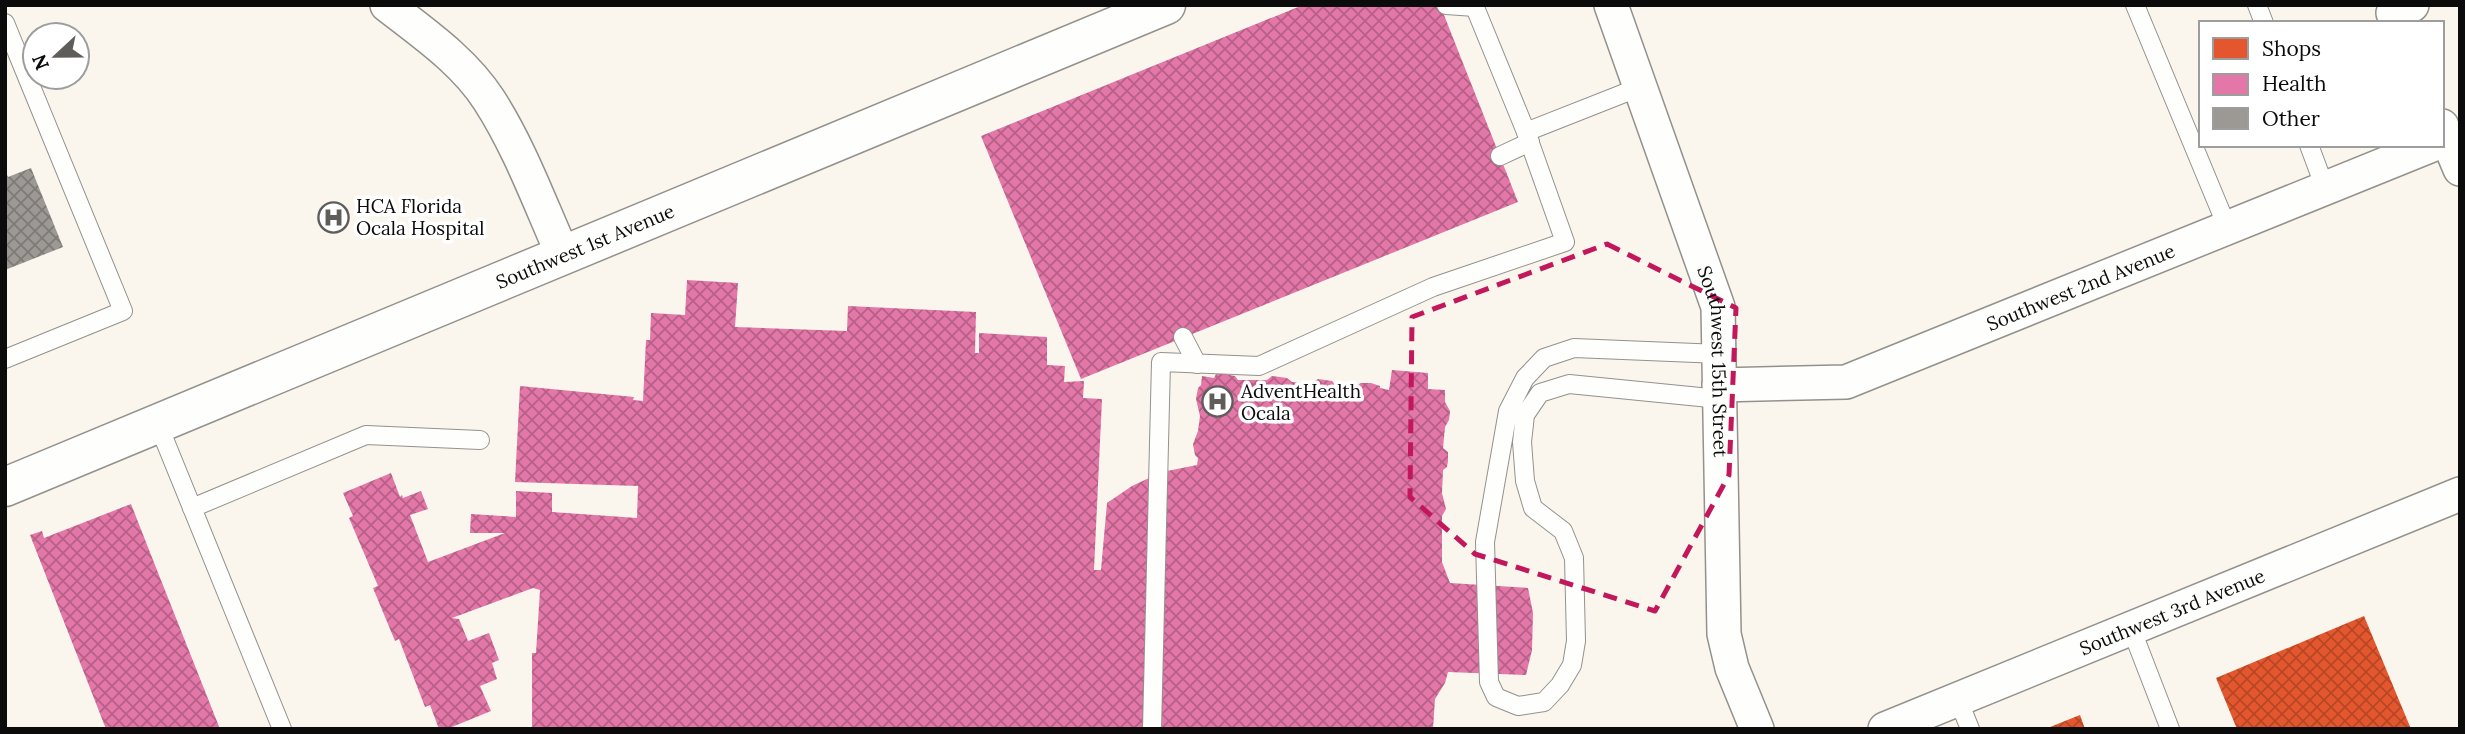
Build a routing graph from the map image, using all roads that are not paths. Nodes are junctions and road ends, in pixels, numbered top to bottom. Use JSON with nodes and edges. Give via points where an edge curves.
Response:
{"nodes":[{"id":1,"x":387,"y":5,"type":"edge"},
{"id":2,"x":1167,"y":5,"type":"edge"},
{"id":3,"x":1446,"y":5,"type":"edge"},
{"id":4,"x":1611,"y":5,"type":"edge"},
{"id":5,"x":2135,"y":5,"type":"edge"},
{"id":6,"x":1474,"y":6,"type":"edge"},
{"id":7,"x":5,"y":23,"type":"edge"},
{"id":8,"x":1640,"y":87,"type":"junction"},
{"id":9,"x":1528,"y":137,"type":"junction"},
{"id":10,"x":2444,"y":143,"type":"edge"},
{"id":11,"x":2310,"y":147,"type":"edge"},
{"id":12,"x":2420,"y":147,"type":"edge"},
{"id":13,"x":1500,"y":156,"type":"dead end"},
{"id":14,"x":2460,"y":169,"type":"edge"},
{"id":15,"x":2325,"y":188,"type":"junction"},
{"id":16,"x":2228,"y":229,"type":"junction"},
{"id":17,"x":563,"y":255,"type":"junction"},
{"id":18,"x":1183,"y":337,"type":"dead end"},
{"id":19,"x":5,"y":359,"type":"edge"},
{"id":20,"x":1197,"y":364,"type":"junction"},
{"id":21,"x":1719,"y":379,"type":"junction"},
{"id":22,"x":158,"y":425,"type":"junction"},
{"id":23,"x":480,"y":440,"type":"dead end"},
{"id":24,"x":5,"y":487,"type":"edge"},
{"id":25,"x":2460,"y":494,"type":"edge"},
{"id":26,"x":192,"y":508,"type":"junction"},
{"id":27,"x":2131,"y":628,"type":"junction"},
{"id":28,"x":1964,"y":714,"type":"edge"},
{"id":29,"x":282,"y":729,"type":"edge"},
{"id":30,"x":1152,"y":729,"type":"edge"},
{"id":31,"x":1757,"y":729,"type":"edge"},
{"id":32,"x":1885,"y":729,"type":"edge"},
{"id":33,"x":2170,"y":729,"type":"edge"}],
"edges":[{"from":1,"to":17,"type":"street","via":[[459,64],[488,99]]},
{"from":2,"to":17,"type":"street","name":"Southwest 1st Avenue"},
{"from":3,"to":6,"type":"lane"},
{"from":4,"to":8,"type":"street","name":"Southwest 15th Street"},
{"from":5,"to":16,"type":"lane"},
{"from":6,"to":9,"type":"lane"},
{"from":7,"to":19,"type":"lane","via":[[123,311]]},
{"from":8,"to":9,"type":"lane"},
{"from":8,"to":21,"type":"street","name":"Southwest 15th Street","via":[[1718,307]]},
{"from":9,"to":13,"type":"lane"},
{"from":9,"to":20,"type":"lane","via":[[1565,242],[1433,288],[1259,366]]},
{"from":10,"to":14,"type":"street"},
{"from":11,"to":15,"type":"lane"},
{"from":12,"to":15,"type":"street","name":"Southwest 2nd Avenue"},
{"from":15,"to":16,"type":"street","name":"Southwest 2nd Avenue"},
{"from":16,"to":21,"type":"street","name":"Southwest 2nd Avenue","via":[[1846,382]]},
{"from":17,"to":22,"type":"street","name":"Southwest 1st Avenue"},
{"from":18,"to":20,"type":"lane"},
{"from":20,"to":30,"type":"lane","via":[[1161,362]]},
{"from":21,"to":21,"type":"lane","via":[[1574,348],[1544,358],[1525,378],[1508,411],[1485,542],[1489,682],[1496,697],[1518,706],[1544,702],[1572,665],[1576,641],[1573,558],[1563,531],[1533,508],[1525,481],[1521,442],[1525,415],[1539,393],[1569,384]]},
{"from":21,"to":31,"type":"street","name":"Southwest 15th Street","via":[[1724,634],[1732,668]]},
{"from":22,"to":24,"type":"street","name":"Southwest 1st Avenue"},
{"from":22,"to":26,"type":"lane"},
{"from":23,"to":26,"type":"lane","via":[[366,435]]},
{"from":25,"to":27,"type":"street","name":"Southwest 3rd Avenue"},
{"from":26,"to":29,"type":"lane"},
{"from":27,"to":28,"type":"street","name":"Southwest 3rd Avenue"},
{"from":27,"to":33,"type":"lane"},
{"from":28,"to":32,"type":"street","name":"Southwest 3rd Avenue"}]}
